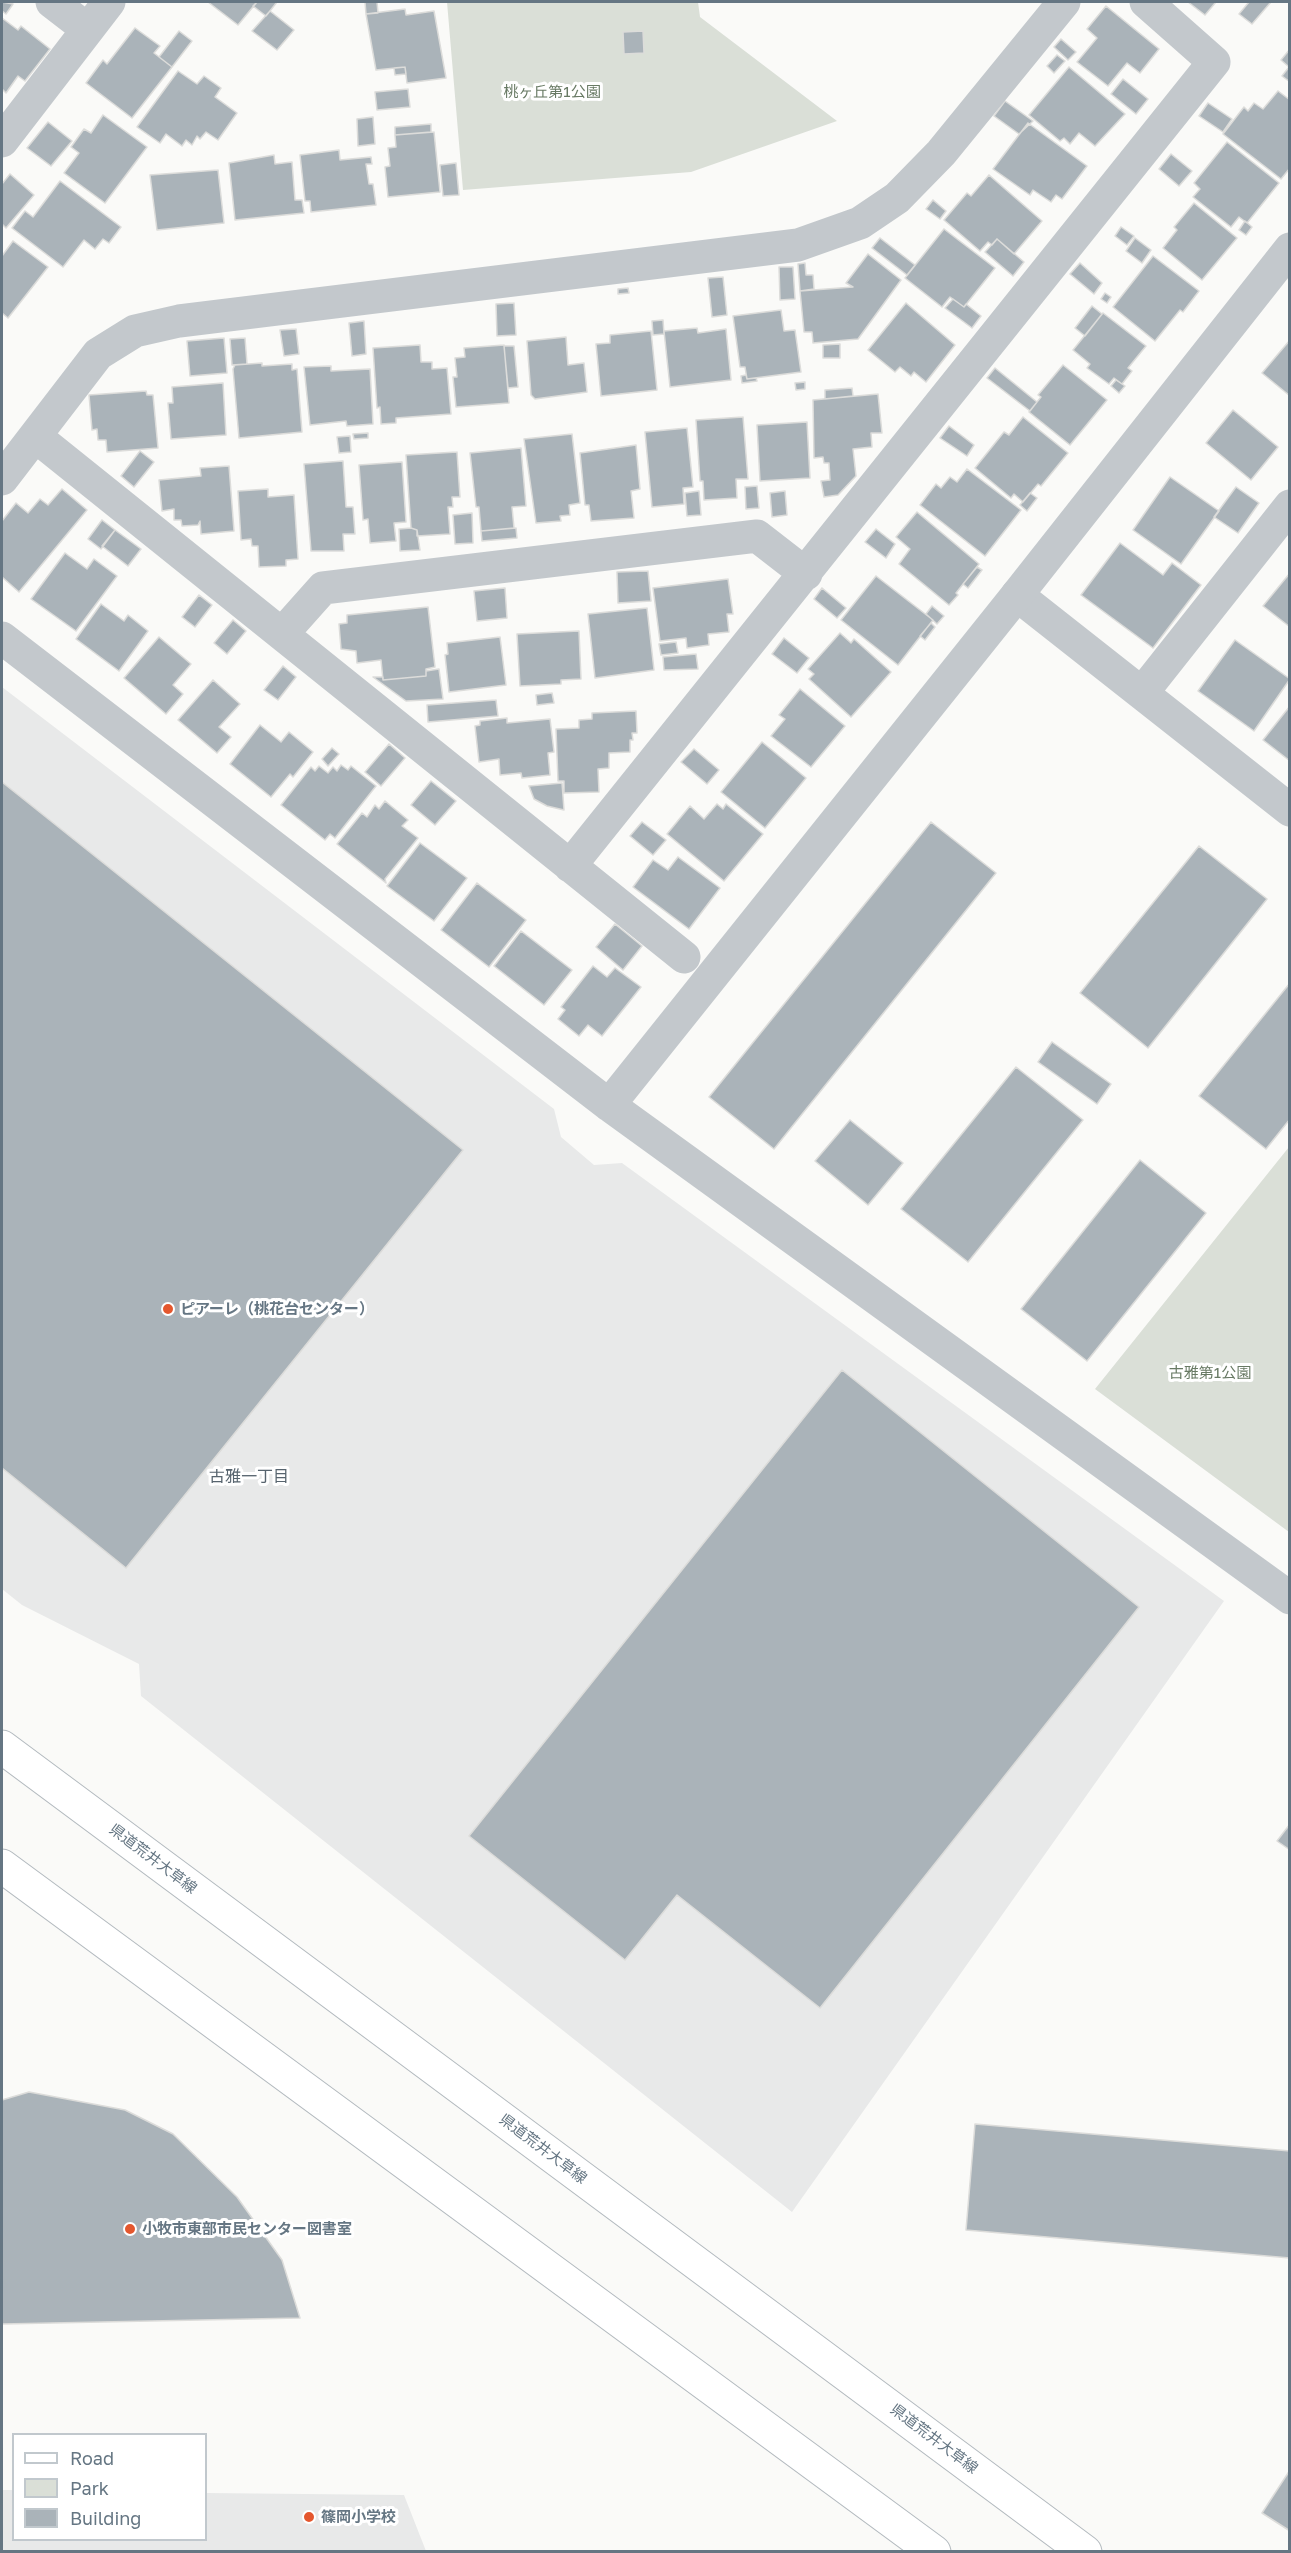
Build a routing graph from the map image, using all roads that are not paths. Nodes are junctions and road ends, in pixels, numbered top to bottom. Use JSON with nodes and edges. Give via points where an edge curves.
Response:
{"nodes":[{"id":1,"x":52,"y":2,"type":"edge"},
{"id":2,"x":110,"y":2,"type":"edge"},
{"id":3,"x":1064,"y":2,"type":"edge"},
{"id":4,"x":1146,"y":2,"type":"edge"},
{"id":5,"x":87,"y":29,"type":"junction"},
{"id":6,"x":2,"y":141,"type":"edge"},
{"id":7,"x":1290,"y":249,"type":"edge"},
{"id":8,"x":35,"y":436,"type":"junction"},
{"id":9,"x":2,"y":479,"type":"edge"},
{"id":10,"x":1290,"y":506,"type":"edge"},
{"id":11,"x":806,"y":574,"type":"junction"},
{"id":12,"x":1017,"y":595,"type":"junction"},
{"id":13,"x":282,"y":634,"type":"junction"},
{"id":14,"x":2,"y":638,"type":"edge"},
{"id":15,"x":1142,"y":693,"type":"junction"},
{"id":16,"x":1290,"y":810,"type":"edge"},
{"id":17,"x":570,"y":866,"type":"junction"},
{"id":18,"x":684,"y":957,"type":"dead end"},
{"id":19,"x":609,"y":1105,"type":"junction"},
{"id":20,"x":1290,"y":1598,"type":"edge"},
{"id":21,"x":5,"y":1756,"type":"edge"},
{"id":22,"x":2,"y":1866,"type":"edge"},
{"id":23,"x":934,"y":2552,"type":"edge"},
{"id":24,"x":1085,"y":2552,"type":"edge"}],
"edges":[{"from":1,"to":5,"type":"street"},
{"from":2,"to":5,"type":"street"},
{"from":3,"to":8,"type":"street","via":[[941,153],[897,198],[860,223],[798,245],[179,321],[135,331],[98,354]]},
{"from":4,"to":11,"type":"street","via":[[1214,62]]},
{"from":5,"to":6,"type":"street"},
{"from":7,"to":12,"type":"street"},
{"from":8,"to":9,"type":"street"},
{"from":8,"to":13,"type":"street"},
{"from":10,"to":15,"type":"street"},
{"from":11,"to":13,"type":"street","via":[[757,536],[745,537],[323,588]]},
{"from":11,"to":17,"type":"street"},
{"from":12,"to":15,"type":"street"},
{"from":12,"to":19,"type":"street"},
{"from":13,"to":17,"type":"street"},
{"from":14,"to":19,"type":"street"},
{"from":15,"to":16,"type":"street"},
{"from":17,"to":18,"type":"street"},
{"from":19,"to":20,"type":"street"},
{"from":21,"to":24,"type":"main road","name":"県道荒井大草線"},
{"from":22,"to":23,"type":"main road"}]}
